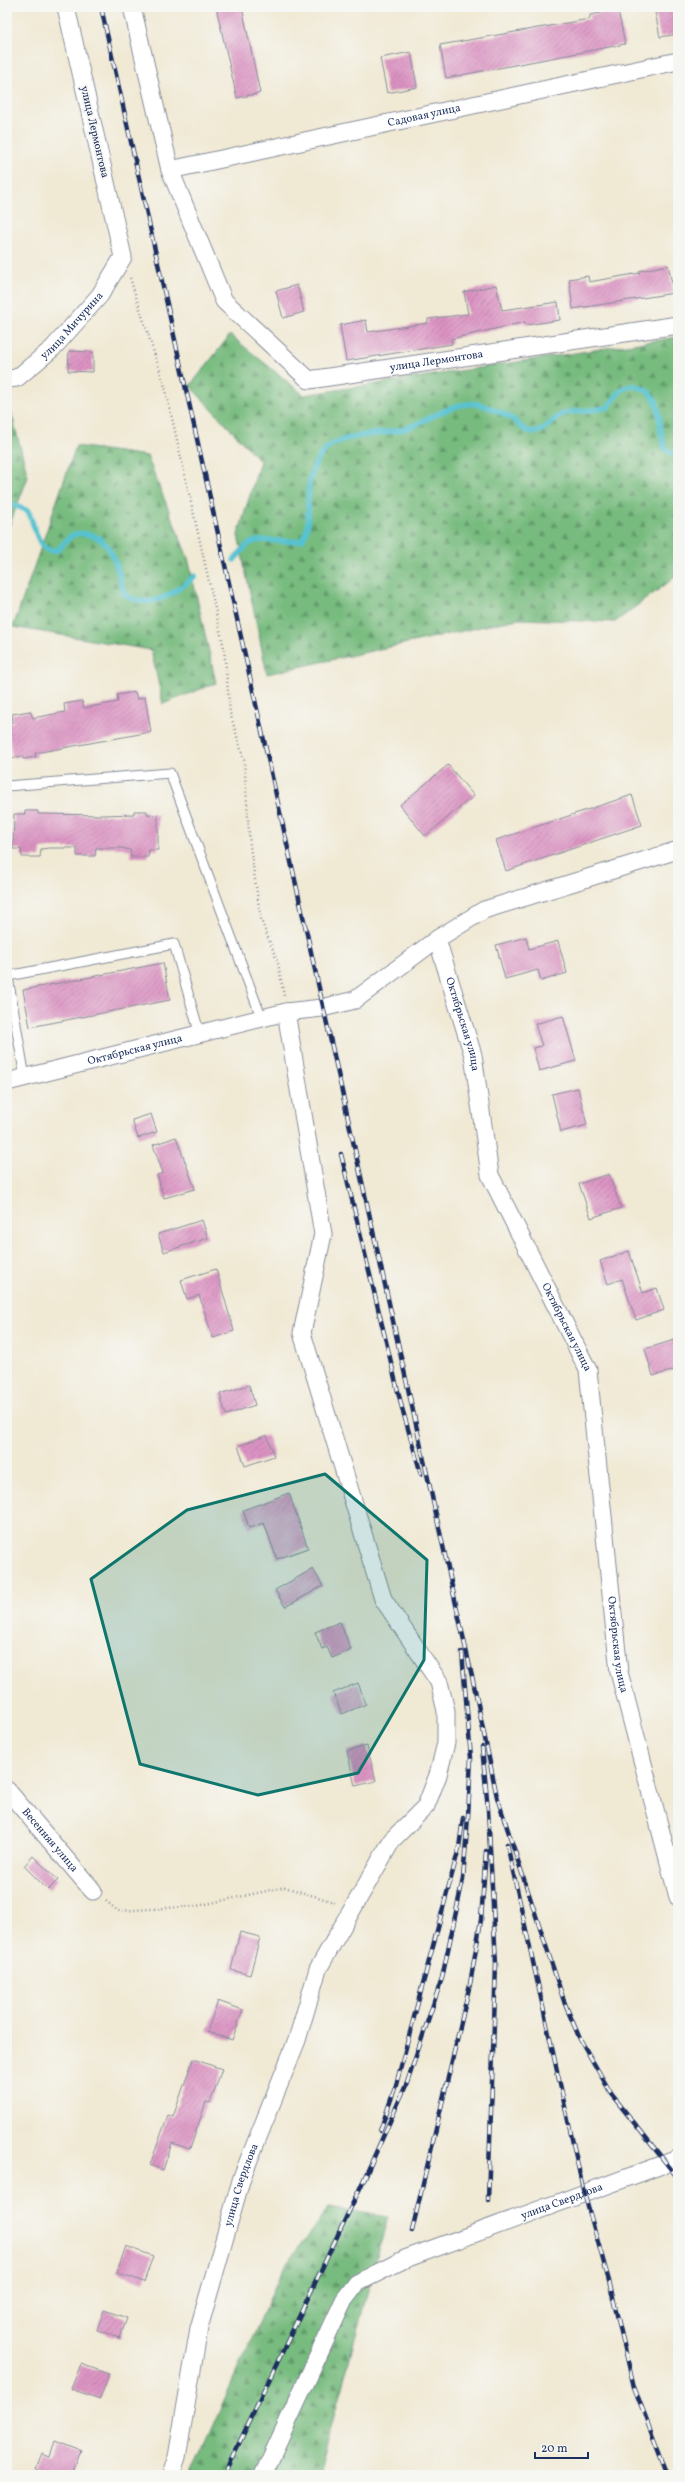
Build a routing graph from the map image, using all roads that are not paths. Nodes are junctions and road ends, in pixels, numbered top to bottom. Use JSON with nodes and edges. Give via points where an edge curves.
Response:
{"nodes":[{"id":1,"x":66,"y":7,"type":"edge"},
{"id":2,"x":132,"y":7,"type":"edge"},
{"id":3,"x":678,"y":61,"type":"edge"},
{"id":4,"x":170,"y":170,"type":"junction"},
{"id":5,"x":123,"y":256,"type":"joint"},
{"id":6,"x":678,"y":325,"type":"edge"},
{"id":7,"x":7,"y":379,"type":"edge"},
{"id":8,"x":7,"y":786,"type":"edge"},
{"id":9,"x":678,"y":850,"type":"edge"},
{"id":10,"x":437,"y":939,"type":"junction"},
{"id":11,"x":8,"y":973,"type":"edge"},
{"id":12,"x":286,"y":1012,"type":"junction"},
{"id":13,"x":262,"y":1019,"type":"junction"},
{"id":14,"x":200,"y":1035,"type":"junction"},
{"id":15,"x":25,"y":1078,"type":"junction"},
{"id":16,"x":7,"y":1082,"type":"edge"},
{"id":17,"x":7,"y":1790,"type":"edge"},
{"id":18,"x":93,"y":1891,"type":"road end"},
{"id":19,"x":678,"y":1897,"type":"edge"},
{"id":20,"x":678,"y":2158,"type":"edge"},
{"id":21,"x":170,"y":2475,"type":"edge"},
{"id":22,"x":263,"y":2475,"type":"edge"}],
"edges":[{"from":1,"to":5,"type":"street","name":"улица Лермонтова"},
{"from":2,"to":4,"type":"street"},
{"from":3,"to":4,"type":"street","name":"Садовая улица"},
{"from":4,"to":6,"type":"street","name":"улица Лермонтова","via":[[224,301],[309,380]]},
{"from":5,"to":7,"type":"street","name":"улица Мичурина","via":[[100,295],[54,348],[17,378]]},
{"from":8,"to":13,"type":"lane","via":[[170,773]]},
{"from":9,"to":10,"type":"street","via":[[484,910]]},
{"from":10,"to":12,"type":"street","name":"Октябрьская улица","via":[[354,1000],[322,1008]]},
{"from":10,"to":19,"type":"street","name":"Октябрьская улица","via":[[473,1055],[490,1174],[588,1370],[619,1672]]},
{"from":11,"to":14,"type":"lane","via":[[174,944]]},
{"from":11,"to":15,"type":"lane"},
{"from":12,"to":13,"type":"street","name":"Октябрьская улица"},
{"from":12,"to":21,"type":"street","name":"улица Свердлова","via":[[323,1234],[302,1333],[383,1599],[439,1682],[446,1711],[446,1743],[438,1775],[426,1806],[392,1840],[318,1969],[298,2040],[242,2177],[199,2328],[177,2457]]},
{"from":13,"to":14,"type":"street","name":"Октябрьская улица"},
{"from":14,"to":15,"type":"street","name":"Октябрьская улица"},
{"from":15,"to":16,"type":"street","name":"Октябрьская улица"},
{"from":17,"to":18,"type":"street","name":"Весенняя улица"},
{"from":20,"to":22,"type":"street","name":"улица Свердлова","via":[[405,2259],[357,2283],[344,2300]]}]}
